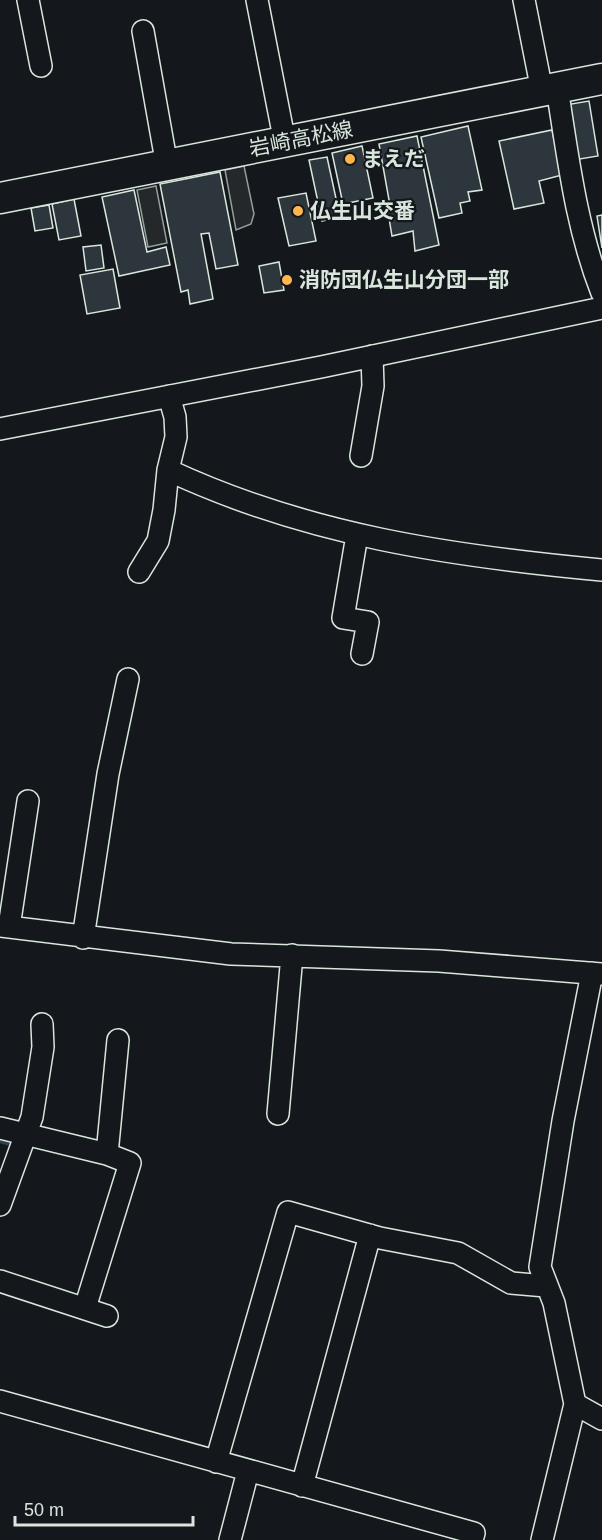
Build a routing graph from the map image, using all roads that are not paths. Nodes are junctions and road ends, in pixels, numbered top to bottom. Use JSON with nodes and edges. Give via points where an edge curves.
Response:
{"nodes":[{"id":1,"x":28,"y":0,"type":"edge"},
{"id":2,"x":257,"y":0,"type":"edge"},
{"id":3,"x":524,"y":0,"type":"edge"},
{"id":4,"x":143,"y":31,"type":"dead end"},
{"id":5,"x":41,"y":66,"type":"dead end"},
{"id":6,"x":602,"y":79,"type":"edge"},
{"id":7,"x":549,"y":89,"type":"junction"},
{"id":8,"x":285,"y":143,"type":"junction"},
{"id":9,"x":167,"y":166,"type":"junction"},
{"id":10,"x":0,"y":198,"type":"edge"},
{"id":11,"x":602,"y":293,"type":"edge"},
{"id":12,"x":602,"y":308,"type":"edge"},
{"id":13,"x":372,"y":356,"type":"junction"},
{"id":14,"x":169,"y":396,"type":"junction"},
{"id":15,"x":0,"y":429,"type":"edge"},
{"id":16,"x":361,"y":456,"type":"dead end"},
{"id":17,"x":168,"y":470,"type":"junction"},
{"id":18,"x":357,"y":535,"type":"junction"},
{"id":19,"x":602,"y":570,"type":"edge"},
{"id":20,"x":139,"y":573,"type":"dead end"},
{"id":21,"x":362,"y":654,"type":"dead end"},
{"id":22,"x":128,"y":679,"type":"dead end"},
{"id":23,"x":28,"y":801,"type":"dead end"},
{"id":24,"x":4,"y":926,"type":"edge"},
{"id":25,"x":83,"y":938,"type":"junction"},
{"id":26,"x":292,"y":955,"type":"junction"},
{"id":27,"x":597,"y":973,"type":"edge"},
{"id":28,"x":42,"y":1024,"type":"dead end"},
{"id":29,"x":118,"y":1040,"type":"dead end"},
{"id":30,"x":278,"y":1114,"type":"dead end"},
{"id":31,"x":0,"y":1128,"type":"edge"},
{"id":32,"x":25,"y":1135,"type":"junction"},
{"id":33,"x":107,"y":1154,"type":"junction"},
{"id":34,"x":0,"y":1205,"type":"edge"},
{"id":35,"x":370,"y":1235,"type":"junction"},
{"id":36,"x":0,"y":1281,"type":"edge"},
{"id":37,"x":546,"y":1286,"type":"junction"},
{"id":38,"x":85,"y":1308,"type":"junction"},
{"id":39,"x":107,"y":1316,"type":"dead end"},
{"id":40,"x":0,"y":1401,"type":"edge"},
{"id":41,"x":575,"y":1404,"type":"junction"},
{"id":42,"x":602,"y":1419,"type":"edge"},
{"id":43,"x":216,"y":1462,"type":"junction"},
{"id":44,"x":248,"y":1472,"type":"junction"},
{"id":45,"x":302,"y":1486,"type":"junction"},
{"id":46,"x":230,"y":1540,"type":"edge"},
{"id":47,"x":472,"y":1540,"type":"edge"},
{"id":48,"x":542,"y":1540,"type":"edge"}],
"edges":[{"from":1,"to":5,"type":"street"},
{"from":2,"to":8,"type":"street"},
{"from":3,"to":7,"type":"street"},
{"from":4,"to":9,"type":"street"},
{"from":6,"to":7,"type":"main road","name":"岩崎高松線"},
{"from":7,"to":8,"type":"main road","name":"岩崎高松線"},
{"from":7,"to":11,"type":"street","via":[[587,255]]},
{"from":8,"to":9,"type":"main road","name":"岩崎高松線"},
{"from":9,"to":10,"type":"main road","name":"岩崎高松線"},
{"from":12,"to":13,"type":"street"},
{"from":13,"to":14,"type":"street"},
{"from":13,"to":16,"type":"street","via":[[373,386]]},
{"from":14,"to":15,"type":"street"},
{"from":14,"to":17,"type":"street","via":[[176,437]]},
{"from":17,"to":18,"type":"street","via":[[263,510]]},
{"from":17,"to":20,"type":"street","via":[[158,541]]},
{"from":18,"to":19,"type":"street","via":[[445,551]]},
{"from":18,"to":21,"type":"street","via":[[343,618],[368,622]]},
{"from":22,"to":25,"type":"street","via":[[108,774]]},
{"from":23,"to":24,"type":"street"},
{"from":24,"to":25,"type":"street"},
{"from":25,"to":26,"type":"street","via":[[231,954]]},
{"from":26,"to":27,"type":"street"},
{"from":26,"to":30,"type":"street"},
{"from":27,"to":37,"type":"street","via":[[563,1121],[541,1256]]},
{"from":28,"to":32,"type":"street","via":[[40,1074]]},
{"from":29,"to":33,"type":"street"},
{"from":31,"to":32,"type":"street"},
{"from":32,"to":33,"type":"street"},
{"from":32,"to":34,"type":"street"},
{"from":33,"to":38,"type":"street","via":[[130,1163]]},
{"from":35,"to":37,"type":"street","via":[[458,1253],[511,1283]]},
{"from":35,"to":43,"type":"street","via":[[288,1212]]},
{"from":35,"to":45,"type":"street"},
{"from":36,"to":38,"type":"street"},
{"from":37,"to":41,"type":"street","via":[[554,1303]]},
{"from":38,"to":39,"type":"street"},
{"from":40,"to":43,"type":"street"},
{"from":41,"to":42,"type":"street"},
{"from":41,"to":48,"type":"street"},
{"from":43,"to":44,"type":"street"},
{"from":44,"to":45,"type":"street"},
{"from":44,"to":46,"type":"street"},
{"from":45,"to":47,"type":"street","via":[[474,1533]]}]}
